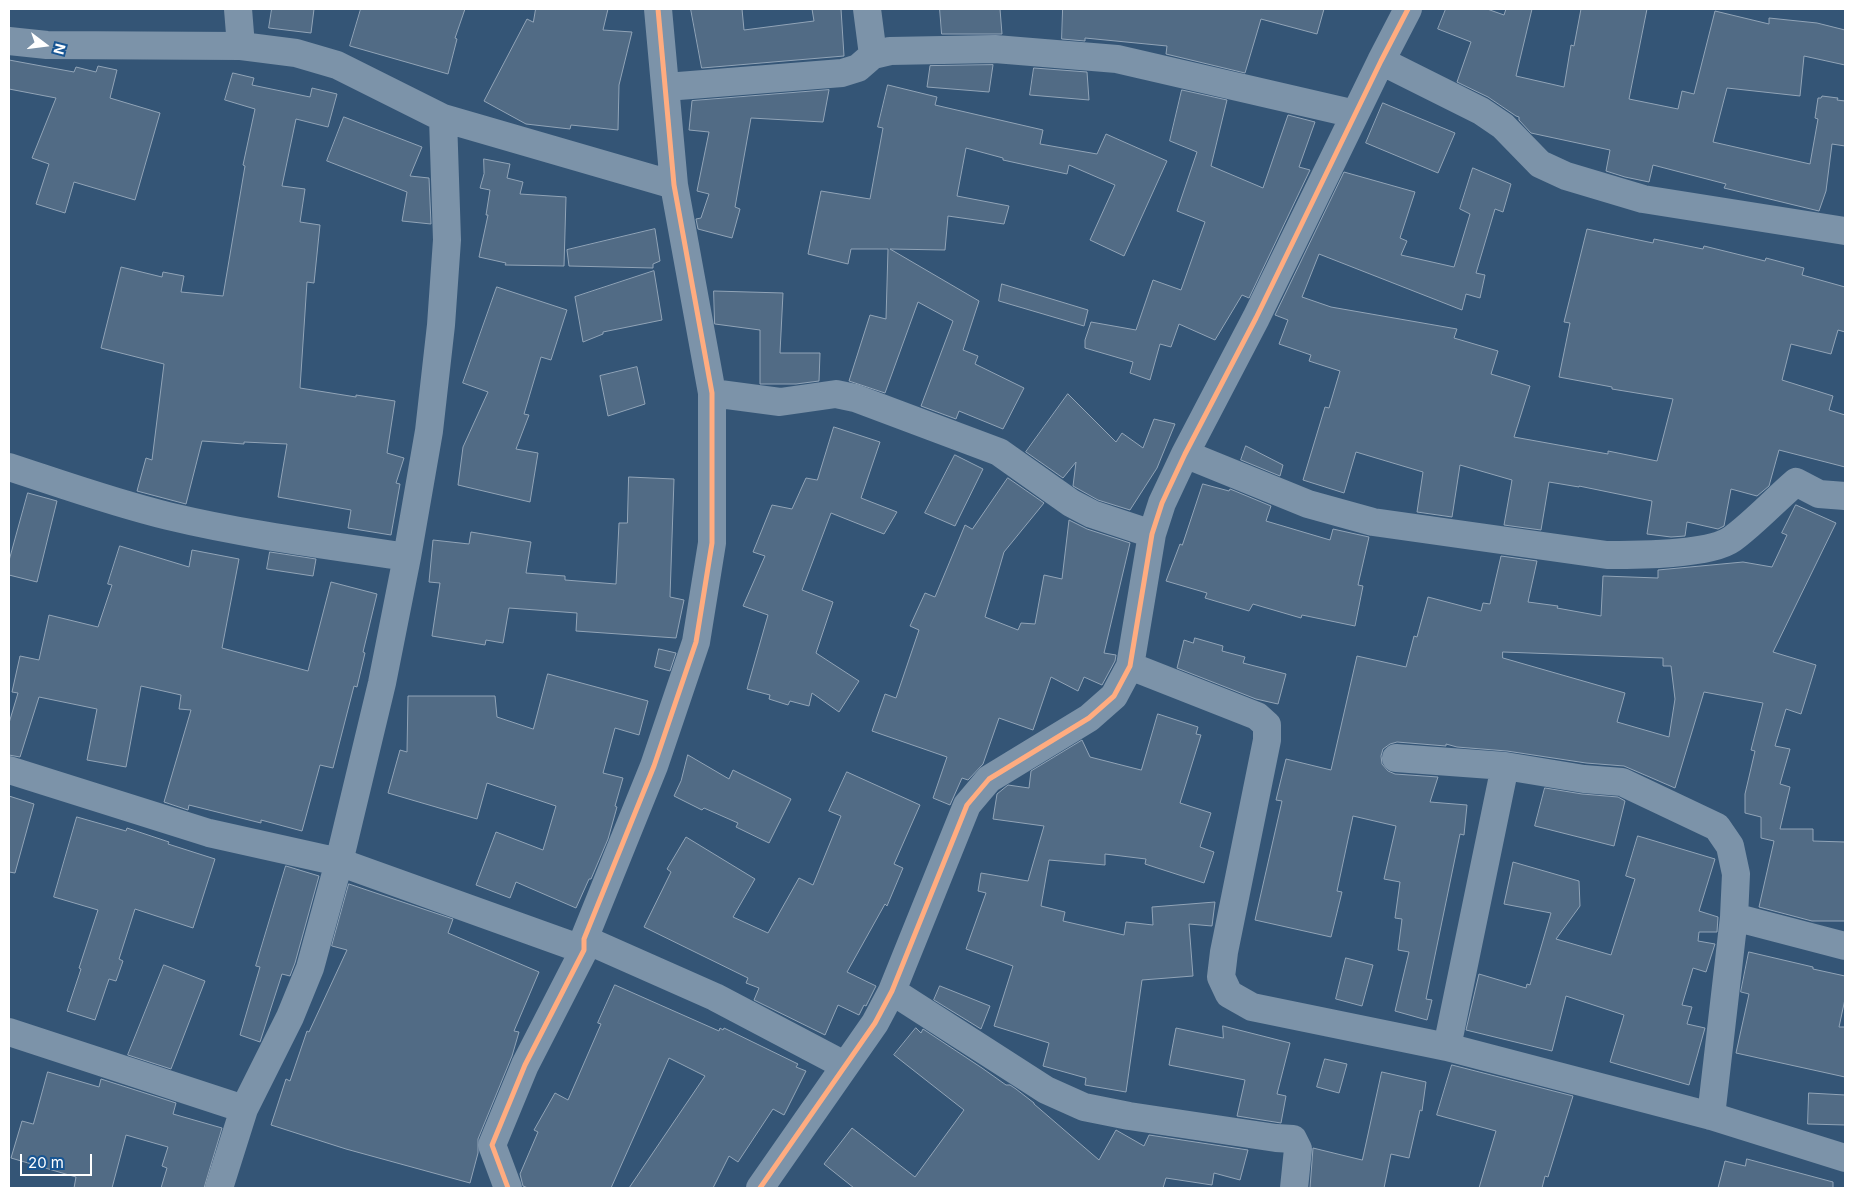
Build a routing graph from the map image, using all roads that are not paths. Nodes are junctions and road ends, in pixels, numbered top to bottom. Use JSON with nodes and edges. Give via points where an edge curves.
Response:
{"nodes":[{"id":1,"x":238,"y":9,"type":"edge"},
{"id":2,"x":658,"y":9,"type":"edge"},
{"id":3,"x":868,"y":9,"type":"edge"},
{"id":4,"x":1408,"y":9,"type":"edge"},
{"id":5,"x":9,"y":42,"type":"edge"},
{"id":6,"x":241,"y":46,"type":"junction"},
{"id":7,"x":873,"y":55,"type":"junction"},
{"id":8,"x":1381,"y":61,"type":"junction"},
{"id":9,"x":666,"y":86,"type":"junction"},
{"id":10,"x":1355,"y":114,"type":"junction"},
{"id":11,"x":443,"y":118,"type":"junction"},
{"id":12,"x":674,"y":184,"type":"junction"},
{"id":13,"x":1845,"y":232,"type":"edge"},
{"id":14,"x":712,"y":393,"type":"junction"},
{"id":15,"x":1185,"y":454,"type":"junction"},
{"id":16,"x":9,"y":467,"type":"edge"},
{"id":17,"x":1845,"y":496,"type":"edge"},
{"id":18,"x":1152,"y":534,"type":"junction"},
{"id":19,"x":407,"y":557,"type":"junction"},
{"id":20,"x":1130,"y":666,"type":"junction"},
{"id":21,"x":1396,"y":758,"type":"dead end"},
{"id":22,"x":1505,"y":766,"type":"junction"},
{"id":23,"x":9,"y":770,"type":"edge"},
{"id":24,"x":339,"y":862,"type":"junction"},
{"id":25,"x":1734,"y":917,"type":"junction"},
{"id":26,"x":584,"y":944,"type":"junction"},
{"id":27,"x":1845,"y":946,"type":"edge"},
{"id":28,"x":892,"y":992,"type":"junction"},
{"id":29,"x":9,"y":1032,"type":"edge"},
{"id":30,"x":1447,"y":1047,"type":"junction"},
{"id":31,"x":844,"y":1065,"type":"junction"},
{"id":32,"x":244,"y":1110,"type":"junction"},
{"id":33,"x":1711,"y":1116,"type":"junction"},
{"id":34,"x":1845,"y":1158,"type":"edge"},
{"id":35,"x":219,"y":1188,"type":"edge"},
{"id":36,"x":508,"y":1188,"type":"edge"},
{"id":37,"x":760,"y":1188,"type":"edge"},
{"id":38,"x":1294,"y":1188,"type":"edge"}],
"edges":[{"from":1,"to":6,"type":"street"},
{"from":2,"to":9,"type":"street"},
{"from":3,"to":7,"type":"street"},
{"from":4,"to":8,"type":"street"},
{"from":5,"to":6,"type":"street"},
{"from":6,"to":11,"type":"street","via":[[296,53],[337,65]]},
{"from":7,"to":9,"type":"street","via":[[858,68],[842,73]]},
{"from":7,"to":10,"type":"street","via":[[890,51],[995,50],[1117,59]]},
{"from":8,"to":10,"type":"street"},
{"from":8,"to":13,"type":"street","via":[[1480,111],[1504,126],[1540,164],[1566,176],[1643,199]]},
{"from":9,"to":12,"type":"street"},
{"from":10,"to":15,"type":"street","via":[[1256,318]]},
{"from":11,"to":12,"type":"street"},
{"from":11,"to":19,"type":"street","via":[[447,240],[441,325],[429,431]]},
{"from":12,"to":14,"type":"street"},
{"from":14,"to":18,"type":"street","via":[[780,402],[836,394],[855,398],[999,452],[1071,503],[1092,514]]},
{"from":14,"to":26,"type":"street","via":[[712,544],[696,642],[654,766]]},
{"from":15,"to":17,"type":"street","via":[[1308,504],[1373,522],[1607,555],[1643,555],[1716,547],[1732,539],[1796,482],[1819,494]]},
{"from":15,"to":18,"type":"street","via":[[1162,503]]},
{"from":16,"to":19,"type":"street","via":[[168,516]]},
{"from":18,"to":20,"type":"street"},
{"from":19,"to":24,"type":"street","via":[[382,683]]},
{"from":20,"to":28,"type":"street","via":[[1114,696],[1088,718],[989,779],[966,804]]},
{"from":20,"to":30,"type":"street","via":[[1257,716],[1266,725],[1268,740],[1224,952],[1221,977],[1229,994],[1252,1007]]},
{"from":21,"to":22,"type":"street"},
{"from":22,"to":25,"type":"street","via":[[1622,782],[1717,827],[1730,846],[1736,874]]},
{"from":22,"to":30,"type":"street"},
{"from":23,"to":24,"type":"street","via":[[209,833]]},
{"from":24,"to":26,"type":"street"},
{"from":24,"to":32,"type":"street","via":[[310,968],[290,1017]]},
{"from":25,"to":27,"type":"street"},
{"from":25,"to":33,"type":"street"},
{"from":26,"to":31,"type":"street","via":[[715,997]]},
{"from":26,"to":36,"type":"street","via":[[524,1065],[492,1145]]},
{"from":28,"to":31,"type":"street","via":[[875,1023]]},
{"from":28,"to":38,"type":"street","via":[[1046,1090],[1084,1107],[1293,1139],[1298,1149]]},
{"from":29,"to":32,"type":"street"},
{"from":30,"to":33,"type":"street"},
{"from":31,"to":37,"type":"street"},
{"from":32,"to":35,"type":"street"},
{"from":33,"to":34,"type":"street"}]}
